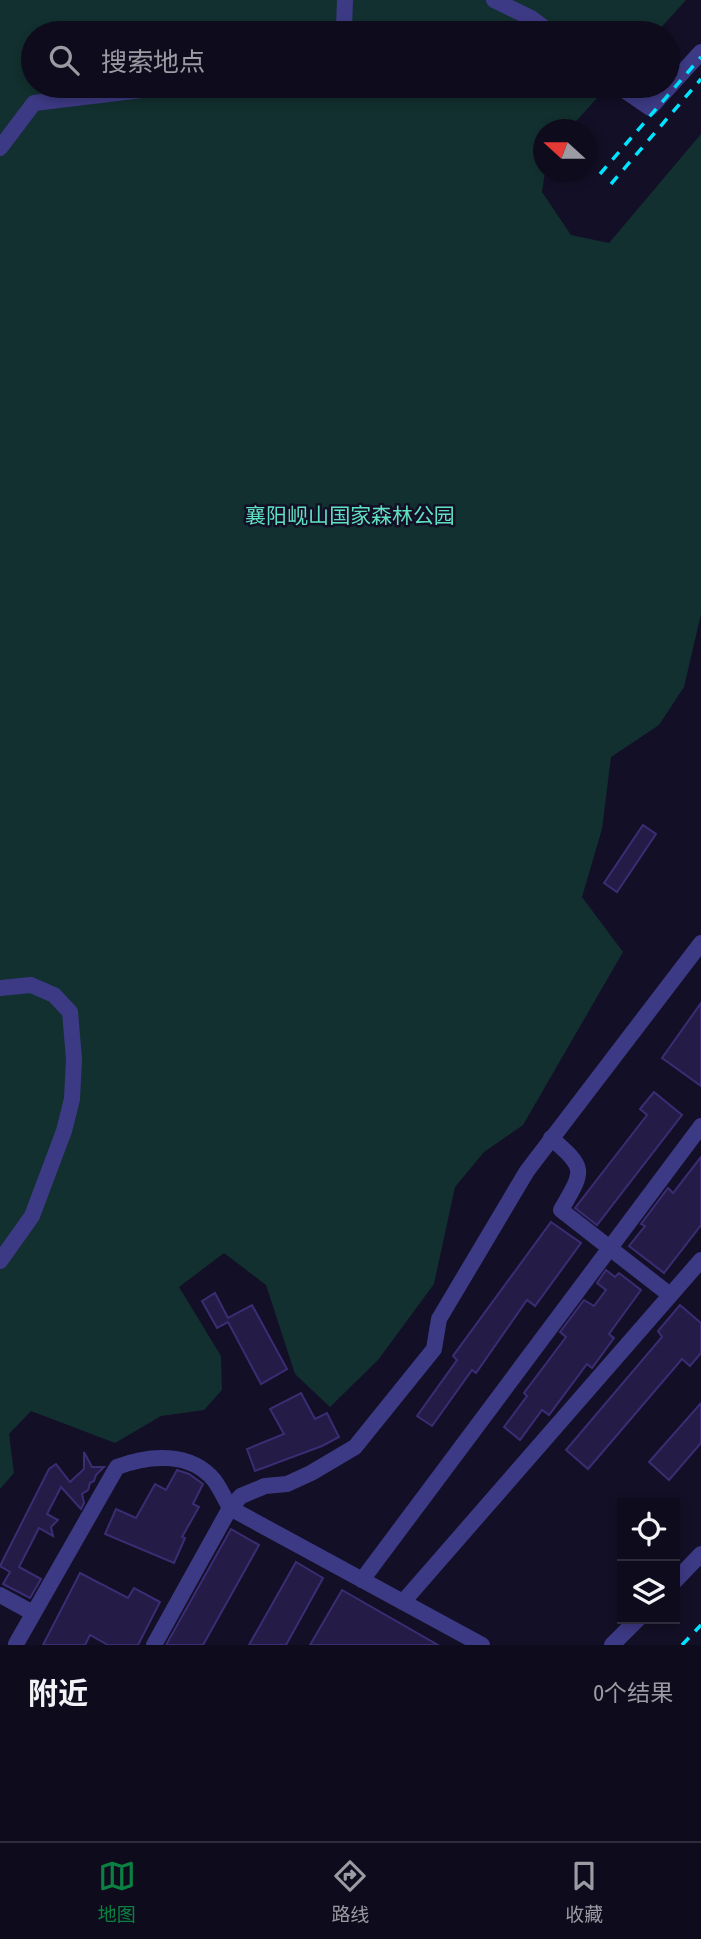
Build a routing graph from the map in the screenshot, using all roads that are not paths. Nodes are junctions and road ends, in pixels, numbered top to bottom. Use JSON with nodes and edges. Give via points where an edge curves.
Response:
{"nodes":[{"id":1,"x":345,"y":0,"type":"edge"},
{"id":2,"x":494,"y":0,"type":"edge"},
{"id":3,"x":344,"y":21,"type":"edge"},
{"id":4,"x":535,"y":21,"type":"edge"},
{"id":5,"x":701,"y":52,"type":"edge"},
{"id":6,"x":680,"y":75,"type":"edge"},
{"id":7,"x":76,"y":98,"type":"edge"},
{"id":8,"x":635,"y":98,"type":"edge"},
{"id":9,"x":659,"y":98,"type":"edge"},
{"id":10,"x":0,"y":148,"type":"edge"},
{"id":11,"x":701,"y":943,"type":"edge"},
{"id":12,"x":0,"y":988,"type":"edge"},
{"id":13,"x":701,"y":1126,"type":"edge"},
{"id":14,"x":551,"y":1138,"type":"junction"},
{"id":15,"x":609,"y":1249,"type":"junction"},
{"id":16,"x":701,"y":1259,"type":"edge"},
{"id":17,"x":0,"y":1261,"type":"edge"},
{"id":18,"x":670,"y":1295,"type":"junction"},
{"id":19,"x":230,"y":1508,"type":"junction"},
{"id":20,"x":701,"y":1554,"type":"edge"},
{"id":21,"x":680,"y":1576,"type":"edge"},
{"id":22,"x":362,"y":1580,"type":"junction"},
{"id":23,"x":0,"y":1595,"type":"edge"},
{"id":24,"x":403,"y":1602,"type":"junction"},
{"id":25,"x":33,"y":1613,"type":"junction"},
{"id":26,"x":633,"y":1624,"type":"edge"},
{"id":27,"x":16,"y":1644,"type":"edge"},
{"id":28,"x":154,"y":1645,"type":"edge"},
{"id":29,"x":482,"y":1645,"type":"edge"},
{"id":30,"x":612,"y":1645,"type":"edge"}],
"edges":[{"from":1,"to":3,"type":"street"},
{"from":2,"to":4,"type":"street"},
{"from":5,"to":6,"type":"street"},
{"from":7,"to":10,"type":"street","via":[[34,103]]},
{"from":8,"to":9,"type":"street","via":[[650,108]]},
{"from":11,"to":14,"type":"street"},
{"from":12,"to":17,"type":"street","via":[[31,985],[54,995],[70,1012],[74,1059],[72,1099],[64,1131],[33,1216]]},
{"from":13,"to":15,"type":"street"},
{"from":14,"to":15,"type":"street","via":[[575,1159],[579,1175],[561,1210]]},
{"from":14,"to":19,"type":"street","via":[[439,1319],[434,1349],[355,1447],[287,1484],[265,1486],[241,1496]]},
{"from":15,"to":18,"type":"street"},
{"from":15,"to":22,"type":"street"},
{"from":16,"to":18,"type":"street"},
{"from":18,"to":24,"type":"street"},
{"from":19,"to":22,"type":"street"},
{"from":19,"to":25,"type":"street","via":[[214,1480],[198,1466],[174,1457],[117,1467]]},
{"from":19,"to":28,"type":"street"},
{"from":20,"to":21,"type":"street"},
{"from":22,"to":24,"type":"street"},
{"from":23,"to":25,"type":"street"},
{"from":24,"to":29,"type":"street"},
{"from":25,"to":27,"type":"street"},
{"from":26,"to":30,"type":"street"}]}
